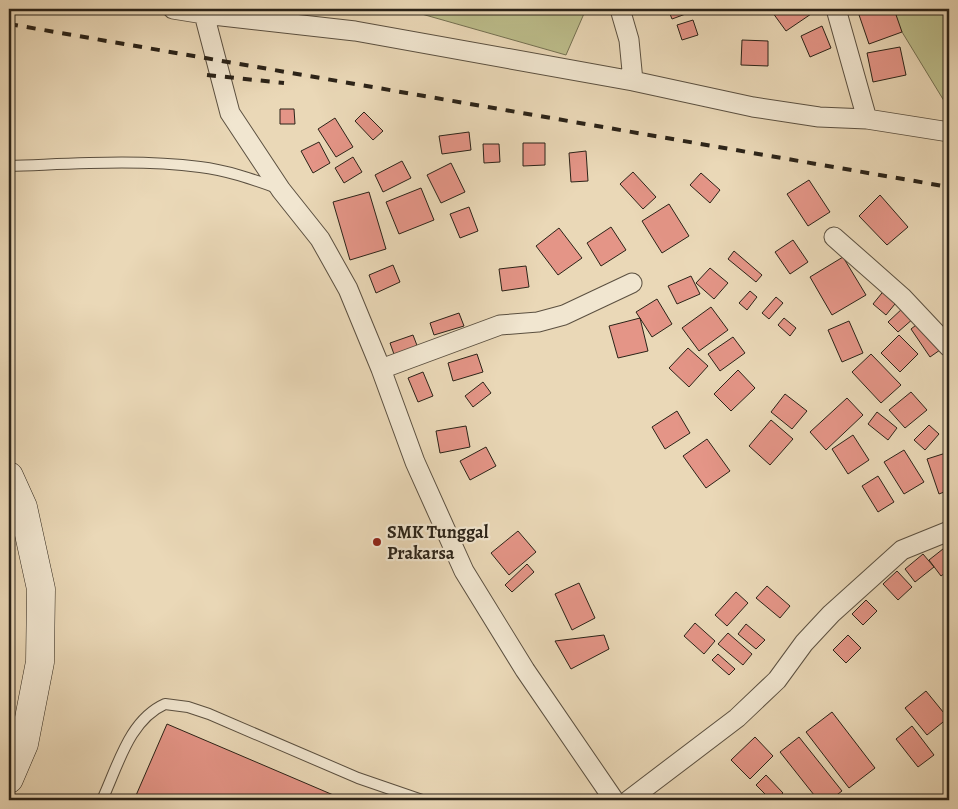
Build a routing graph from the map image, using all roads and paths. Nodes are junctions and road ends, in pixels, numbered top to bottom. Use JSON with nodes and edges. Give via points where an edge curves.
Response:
{"nodes":[{"id":1,"x":173,"y":9,"type":"edge"},
{"id":2,"x":620,"y":9,"type":"edge"},
{"id":3,"x":836,"y":9,"type":"edge"},
{"id":4,"x":204,"y":14,"type":"junction"},
{"id":5,"x":633,"y":81,"type":"junction"},
{"id":6,"x":867,"y":119,"type":"junction"},
{"id":7,"x":949,"y":132,"type":"edge"},
{"id":8,"x":9,"y":166,"type":"edge"},
{"id":9,"x":281,"y":190,"type":"junction"},
{"id":10,"x":834,"y":237,"type":"dead end"},
{"id":11,"x":632,"y":283,"type":"dead end"},
{"id":12,"x":949,"y":347,"type":"edge"},
{"id":13,"x":381,"y":368,"type":"junction"},
{"id":14,"x":9,"y":476,"type":"edge"},
{"id":15,"x":949,"y":531,"type":"edge"},
{"id":16,"x":9,"y":779,"type":"edge"},
{"id":17,"x":414,"y":799,"type":"edge"},
{"id":18,"x":102,"y":800,"type":"edge"},
{"id":19,"x":422,"y":800,"type":"edge"},
{"id":20,"x":614,"y":800,"type":"edge"},
{"id":21,"x":629,"y":800,"type":"edge"}],
"edges":[{"from":1,"to":4,"type":"street"},
{"from":2,"to":5,"type":"street","via":[[629,40]]},
{"from":3,"to":6,"type":"street"},
{"from":4,"to":5,"type":"street","via":[[355,31]]},
{"from":4,"to":9,"type":"street","via":[[230,113]]},
{"from":5,"to":6,"type":"street","via":[[753,107]]},
{"from":6,"to":7,"type":"street"},
{"from":8,"to":9,"type":"lane","via":[[133,162],[201,167],[246,177]]},
{"from":9,"to":13,"type":"street","via":[[320,239],[348,289]]},
{"from":10,"to":12,"type":"street","via":[[902,297]]},
{"from":11,"to":13,"type":"street","via":[[564,315],[538,322],[500,325]]},
{"from":13,"to":20,"type":"street","via":[[415,462],[464,571],[530,678]]},
{"from":14,"to":16,"type":"street","via":[[23,507],[41,589],[40,662],[24,744]]},
{"from":15,"to":21,"type":"street","via":[[902,550],[831,614],[804,643],[777,680],[737,718]]},
{"from":17,"to":18,"type":"lane","via":[[209,714],[166,704],[145,716],[133,732]]},
{"from":17,"to":19,"type":"lane"}]}
